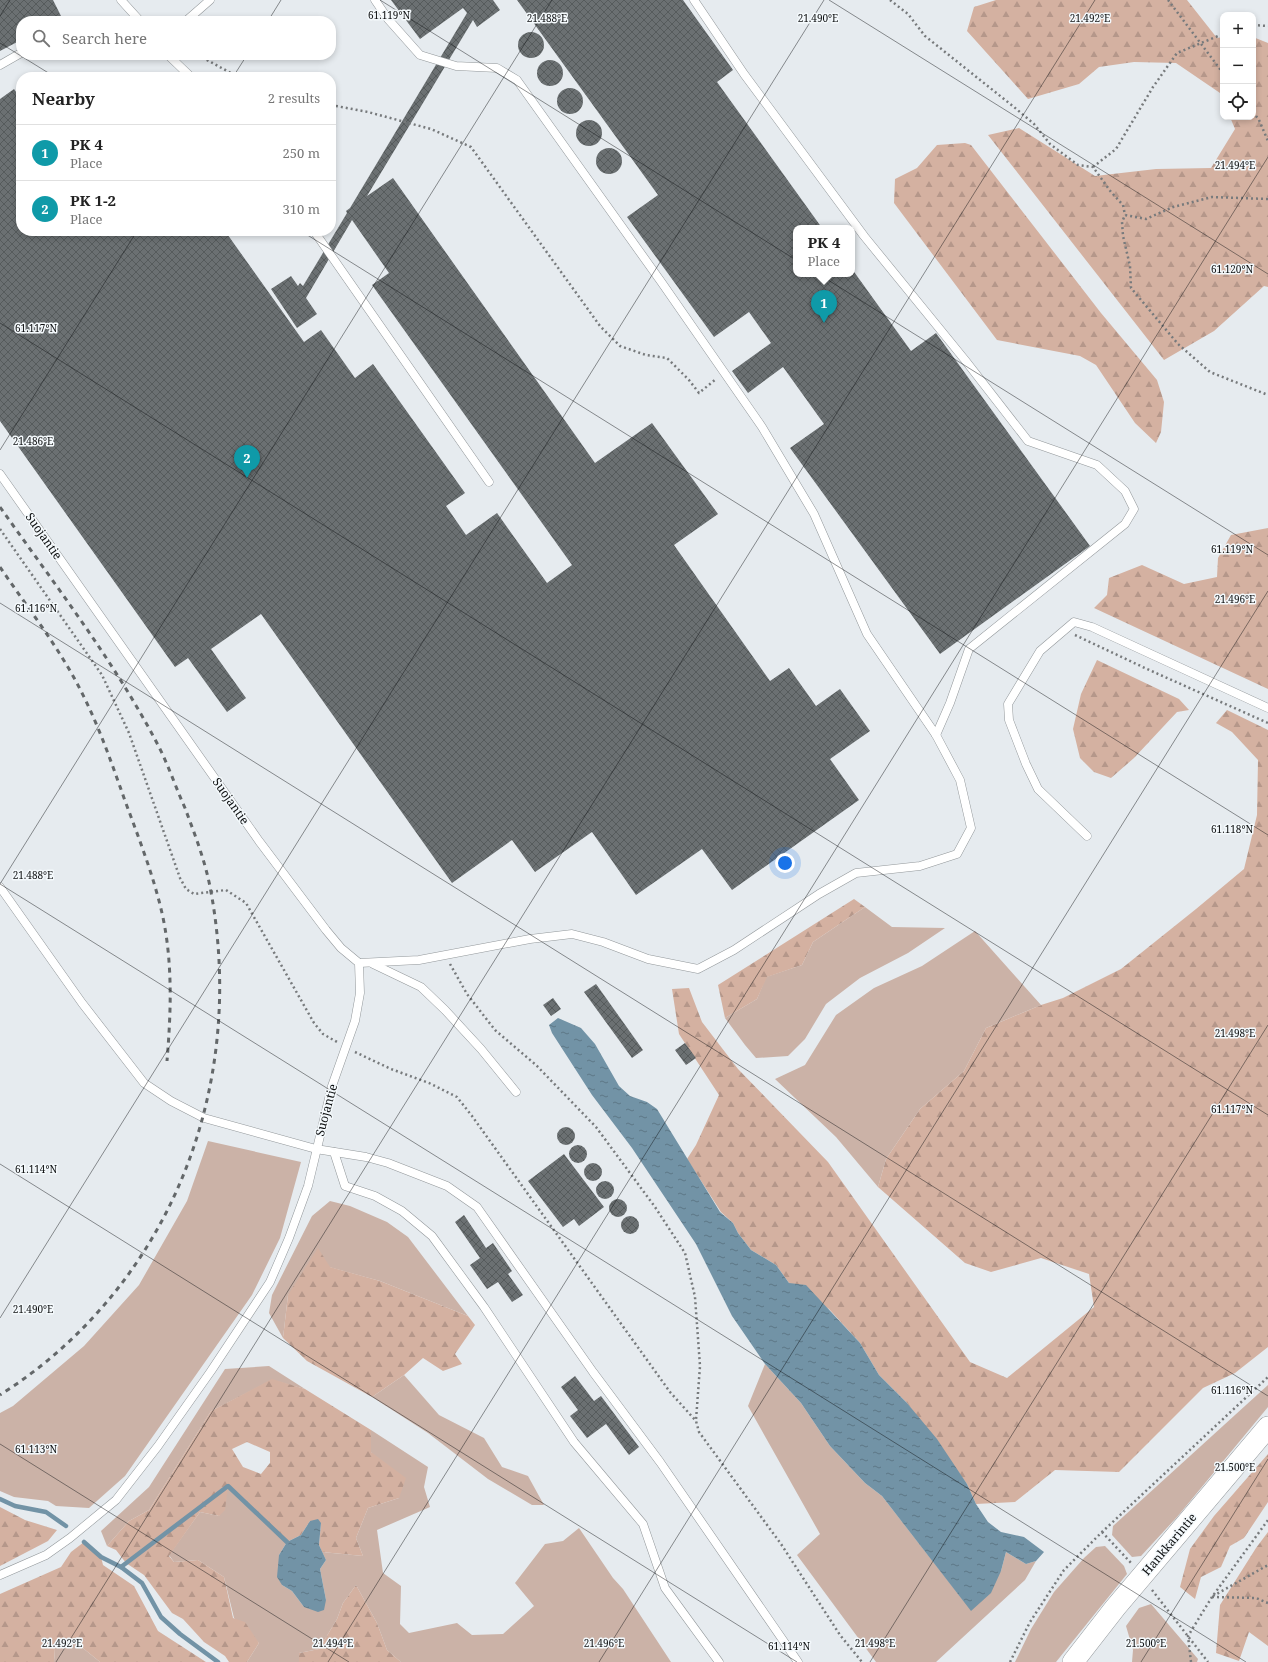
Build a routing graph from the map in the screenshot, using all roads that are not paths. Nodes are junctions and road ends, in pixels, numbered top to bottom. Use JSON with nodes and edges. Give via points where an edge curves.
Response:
{"nodes":[{"id":1,"x":120,"y":0,"type":"edge"},
{"id":2,"x":210,"y":0,"type":"edge"},
{"id":3,"x":375,"y":0,"type":"edge"},
{"id":4,"x":694,"y":0,"type":"edge"},
{"id":5,"x":135,"y":16,"type":"edge"},
{"id":6,"x":192,"y":16,"type":"edge"},
{"id":7,"x":16,"y":56,"type":"edge"},
{"id":8,"x":173,"y":60,"type":"edge"},
{"id":9,"x":0,"y":65,"type":"edge"},
{"id":10,"x":186,"y":72,"type":"edge"},
{"id":11,"x":317,"y":236,"type":"edge"},
{"id":12,"x":0,"y":474,"type":"edge"},
{"id":13,"x":489,"y":482,"type":"dead end"},
{"id":14,"x":1268,"y":708,"type":"edge"},
{"id":15,"x":936,"y":735,"type":"junction"},
{"id":16,"x":1087,"y":836,"type":"dead end"},
{"id":17,"x":0,"y":888,"type":"edge"},
{"id":18,"x":359,"y":962,"type":"junction"},
{"id":19,"x":370,"y":962,"type":"junction"},
{"id":20,"x":516,"y":1092,"type":"dead end"},
{"id":21,"x":316,"y":1150,"type":"junction"},
{"id":22,"x":334,"y":1152,"type":"junction"},
{"id":23,"x":1268,"y":1427,"type":"edge"},
{"id":24,"x":0,"y":1575,"type":"edge"},
{"id":25,"x":719,"y":1662,"type":"edge"},
{"id":26,"x":798,"y":1662,"type":"edge"},
{"id":27,"x":1073,"y":1662,"type":"edge"}],
"edges":[{"from":1,"to":5,"type":"lane"},
{"from":2,"to":6,"type":"lane"},
{"from":3,"to":15,"type":"lane","via":[[420,55],[456,66],[496,68],[517,80],[762,427],[814,514],[867,634]]},
{"from":4,"to":15,"type":"lane","via":[[744,74],[864,236],[1028,441],[1096,465],[1126,491],[1134,509],[1125,524],[970,649]]},
{"from":7,"to":9,"type":"lane"},
{"from":8,"to":10,"type":"lane"},
{"from":11,"to":13,"type":"lane"},
{"from":12,"to":18,"type":"lane","name":"Suojantie","via":[[259,841],[326,930],[341,948]]},
{"from":14,"to":16,"type":"lane","via":[[1092,627],[1074,622],[1040,651],[1008,704],[1009,720],[1038,789]]},
{"from":15,"to":19,"type":"lane","via":[[960,780],[971,828],[957,854],[920,866],[856,873],[734,950],[698,969],[648,959],[603,942],[572,934],[530,939],[419,960]]},
{"from":17,"to":21,"type":"lane","via":[[82,1003],[144,1083],[204,1118]]},
{"from":18,"to":19,"type":"lane"},
{"from":18,"to":21,"type":"lane","name":"Suojantie","via":[[360,993],[355,1020],[332,1086]]},
{"from":19,"to":20,"type":"lane","via":[[421,987],[481,1049]]},
{"from":21,"to":22,"type":"lane"},
{"from":21,"to":24,"type":"lane","name":"Suojantie","via":[[308,1186],[270,1282],[158,1446],[116,1500],[70,1538],[46,1555]]},
{"from":22,"to":25,"type":"lane","via":[[344,1186],[375,1196],[402,1211],[432,1236],[484,1307],[574,1442],[643,1524],[665,1588]]},
{"from":22,"to":26,"type":"lane","via":[[366,1156],[388,1163],[447,1186],[477,1207],[660,1462]]},
{"from":23,"to":27,"type":"main road","name":"Hankkarintie","via":[[1115,1608]]}]}
